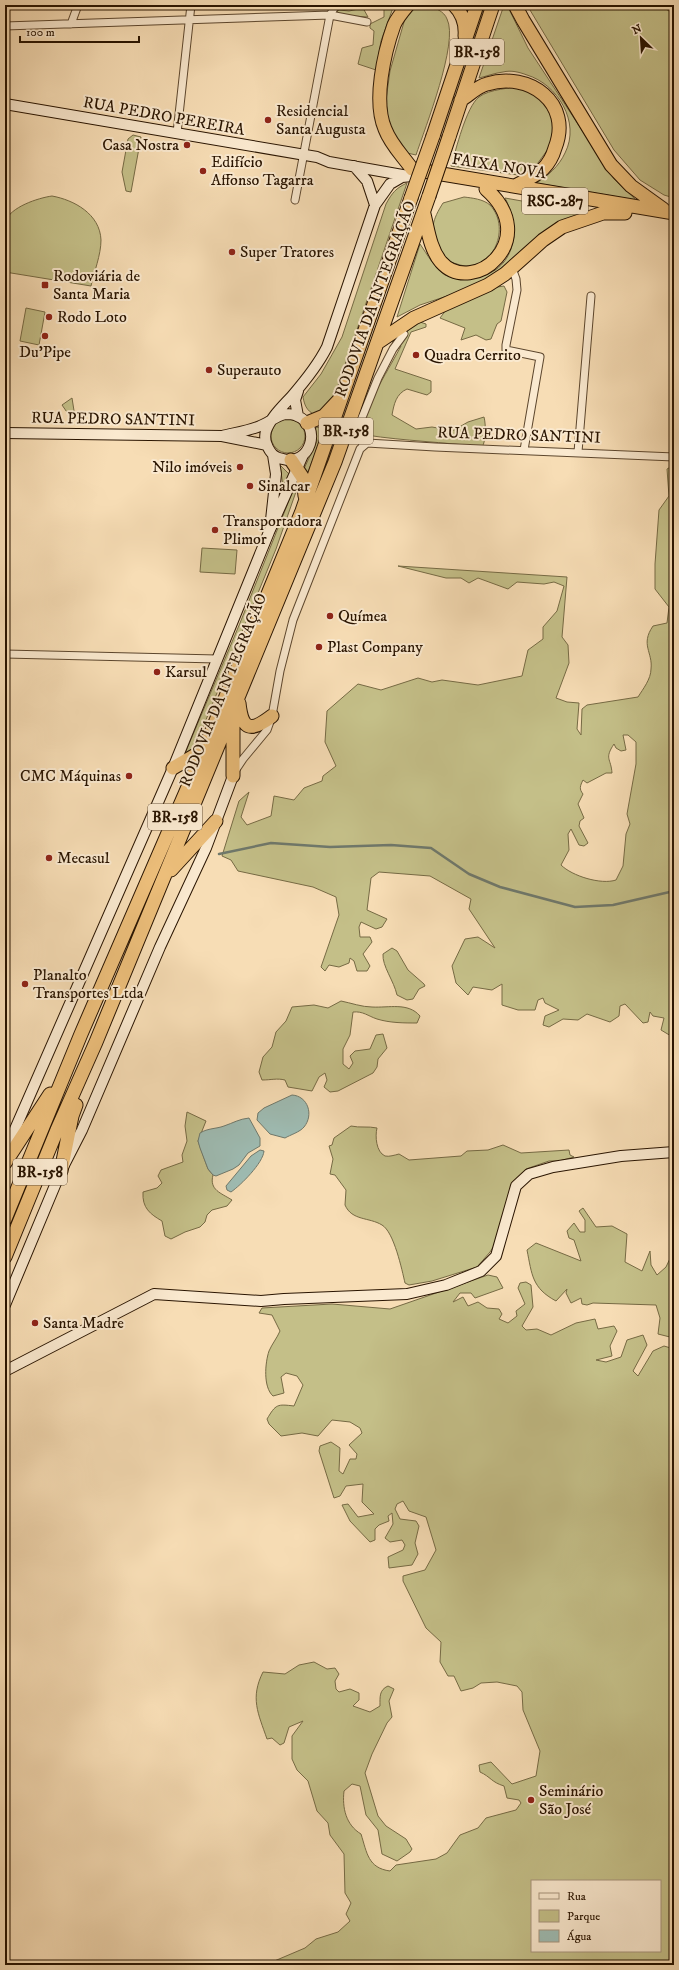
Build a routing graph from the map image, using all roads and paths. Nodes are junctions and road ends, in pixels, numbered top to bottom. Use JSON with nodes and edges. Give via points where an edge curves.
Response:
{"nodes":[{"id":1,"x":78,"y":5,"type":"edge"},
{"id":2,"x":191,"y":5,"type":"edge"},
{"id":3,"x":336,"y":5,"type":"edge"},
{"id":4,"x":408,"y":5,"type":"edge"},
{"id":5,"x":454,"y":5,"type":"edge"},
{"id":6,"x":477,"y":5,"type":"edge"},
{"id":7,"x":493,"y":5,"type":"edge"},
{"id":8,"x":516,"y":5,"type":"edge"},
{"id":9,"x":330,"y":15,"type":"junction"},
{"id":10,"x":189,"y":20,"type":"junction"},
{"id":11,"x":367,"y":22,"type":"dead end"},
{"id":12,"x":71,"y":24,"type":"junction"},
{"id":13,"x":5,"y":26,"type":"edge"},
{"id":14,"x":464,"y":43,"type":"junction"},
{"id":15,"x":461,"y":100,"type":"junction"},
{"id":16,"x":5,"y":104,"type":"edge"},
{"id":17,"x":177,"y":133,"type":"junction"},
{"id":18,"x":303,"y":155,"type":"junction"},
{"id":19,"x":317,"y":157,"type":"junction"},
{"id":20,"x":354,"y":166,"type":"junction"},
{"id":21,"x":412,"y":173,"type":"junction"},
{"id":22,"x":515,"y":186,"type":"junction"},
{"id":23,"x":486,"y":189,"type":"junction"},
{"id":24,"x":295,"y":200,"type":"dead end"},
{"id":25,"x":375,"y":205,"type":"junction"},
{"id":26,"x":625,"y":213,"type":"junction"},
{"id":27,"x":424,"y":214,"type":"junction"},
{"id":28,"x":672,"y":216,"type":"edge"},
{"id":29,"x":512,"y":268,"type":"junction"},
{"id":30,"x":591,"y":296,"type":"dead end"},
{"id":31,"x":404,"y":334,"type":"dead end"},
{"id":32,"x":377,"y":343,"type":"junction"},
{"id":33,"x":301,"y":385,"type":"junction"},
{"id":34,"x":345,"y":393,"type":"junction"},
{"id":35,"x":303,"y":419,"type":"junction"},
{"id":36,"x":272,"y":421,"type":"junction"},
{"id":37,"x":5,"y":433,"type":"edge"},
{"id":38,"x":222,"y":436,"type":"junction"},
{"id":39,"x":267,"y":445,"type":"junction"},
{"id":40,"x":363,"y":445,"type":"junction"},
{"id":41,"x":524,"y":450,"type":"junction"},
{"id":42,"x":578,"y":452,"type":"junction"},
{"id":43,"x":273,"y":455,"type":"junction"},
{"id":44,"x":674,"y":456,"type":"edge"},
{"id":45,"x":297,"y":462,"type":"junction"},
{"id":46,"x":305,"y":502,"type":"junction"},
{"id":47,"x":269,"y":532,"type":"junction"},
{"id":48,"x":5,"y":654,"type":"edge"},
{"id":49,"x":217,"y":659,"type":"junction"},
{"id":50,"x":239,"y":698,"type":"junction"},
{"id":51,"x":233,"y":710,"type":"junction"},
{"id":52,"x":272,"y":716,"type":"junction"},
{"id":53,"x":204,"y":750,"type":"junction"},
{"id":54,"x":173,"y":768,"type":"junction"},
{"id":55,"x":233,"y":776,"type":"junction"},
{"id":56,"x":216,"y":821,"type":"junction"},
{"id":57,"x":164,"y":877,"type":"junction"},
{"id":58,"x":96,"y":1042,"type":"junction"},
{"id":59,"x":72,"y":1057,"type":"junction"},
{"id":60,"x":5,"y":1152,"type":"edge"},
{"id":61,"x":674,"y":1152,"type":"edge"},
{"id":62,"x":5,"y":1163,"type":"edge"},
{"id":63,"x":61,"y":1171,"type":"junction"},
{"id":64,"x":5,"y":1219,"type":"edge"},
{"id":65,"x":5,"y":1257,"type":"edge"},
{"id":66,"x":5,"y":1305,"type":"edge"},
{"id":67,"x":5,"y":1371,"type":"edge"}],
"edges":[{"from":1,"to":12,"type":"street"},
{"from":2,"to":10,"type":"street"},
{"from":3,"to":9,"type":"street"},
{"from":4,"to":21,"type":"highway","via":[[395,24],[382,74],[380,105],[385,129]]},
{"from":5,"to":14,"type":"highway","via":[[465,26]]},
{"from":6,"to":14,"type":"highway","number":"BR-158"},
{"from":7,"to":15,"type":"highway","number":"BR-158"},
{"from":8,"to":28,"type":"highway","via":[[611,165],[631,186]]},
{"from":9,"to":10,"type":"street"},
{"from":9,"to":11,"type":"street"},
{"from":9,"to":18,"type":"street"},
{"from":10,"to":12,"type":"street"},
{"from":10,"to":17,"type":"street"},
{"from":12,"to":13,"type":"street"},
{"from":14,"to":34,"type":"highway","name":"RODOVIA DA INTEGRAÇÃO","number":"BR-158","bridge":true},
{"from":15,"to":22,"type":"highway","via":[[486,84],[517,81],[539,89],[551,102],[560,135],[551,159],[543,169]]},
{"from":15,"to":27,"type":"highway","name":"RODOVIA DA INTEGRAÇÃO","number":"BR-158","bridge":true},
{"from":16,"to":17,"type":"main road","name":"RUA PEDRO PEREIRA"},
{"from":17,"to":18,"type":"main road","name":"RUA PEDRO PEREIRA"},
{"from":18,"to":19,"type":"main road","name":"RUA PEDRO PEREIRA"},
{"from":18,"to":24,"type":"street"},
{"from":19,"to":20,"type":"main road","name":"RUA PEDRO PEREIRA","via":[[329,162]]},
{"from":19,"to":21,"type":"main road","name":"RUA PEDRO PEREIRA","via":[[331,156]]},
{"from":20,"to":21,"type":"main road","name":"RUA PEDRO PEREIRA"},
{"from":20,"to":25,"type":"main road","via":[[368,181]]},
{"from":21,"to":22,"type":"highway","name":"FAIXA NOVA","number":"RSC-287"},
{"from":21,"to":23,"type":"highway","name":"FAIXA NOVA","number":"RSC-287"},
{"from":21,"to":25,"type":"main road","via":[[390,184]]},
{"from":22,"to":28,"type":"highway","name":"FAIXA NOVA","number":"RSC-287"},
{"from":23,"to":26,"type":"highway","name":"FAIXA NOVA","number":"RSC-287"},
{"from":23,"to":27,"type":"highway","via":[[502,207],[509,231],[498,257],[489,265],[472,273],[461,274],[441,262],[434,253]]},
{"from":25,"to":33,"type":"main road","via":[[327,347],[320,361]]},
{"from":26,"to":28,"type":"highway","name":"FAIXA NOVA","number":"RSC-287"},
{"from":26,"to":29,"type":"highway","via":[[603,213],[562,227]]},
{"from":27,"to":32,"type":"highway","name":"RODOVIA DA INTEGRAÇÃO","number":"BR-158"},
{"from":29,"to":32,"type":"highway","via":[[488,285],[414,318]]},
{"from":29,"to":41,"type":"street","via":[[517,290],[506,350],[540,357]]},
{"from":30,"to":42,"type":"street"},
{"from":31,"to":40,"type":"street","via":[[378,378],[360,425]]},
{"from":32,"to":50,"type":"highway","name":"RODOVIA DA INTEGRAÇÃO","number":"BR-158","via":[[335,462]]},
{"from":33,"to":35,"type":"main road","via":[[295,400]]},
{"from":33,"to":36,"type":"main road"},
{"from":34,"to":35,"type":"highway","via":[[324,416]]},
{"from":34,"to":46,"type":"highway","name":"RODOVIA DA INTEGRAÇÃO","number":"BR-158"},
{"from":35,"to":36,"type":"main road","via":[[284,414]]},
{"from":35,"to":45,"type":"main road","via":[[312,436],[308,450]]},
{"from":36,"to":38,"type":"main road","name":"RUA PEDRO SANTINI"},
{"from":36,"to":39,"type":"main road","via":[[266,432]]},
{"from":37,"to":38,"type":"main road","name":"RUA PEDRO SANTINI"},
{"from":38,"to":39,"type":"main road","name":"RUA PEDRO SANTINI"},
{"from":39,"to":43,"type":"main road"},
{"from":40,"to":41,"type":"street","name":"RUA PEDRO SANTINI","via":[[367,443]]},
{"from":40,"to":52,"type":"street","number":"BR-158","via":[[293,620]]},
{"from":41,"to":42,"type":"street","name":"RUA PEDRO SANTINI"},
{"from":42,"to":44,"type":"street","name":"RUA PEDRO SANTINI"},
{"from":43,"to":45,"type":"main road"},
{"from":43,"to":47,"type":"main road","number":"BR-158","via":[[276,474]]},
{"from":45,"to":46,"type":"highway","via":[[305,485]]},
{"from":45,"to":47,"type":"main road","number":"BR-158"},
{"from":46,"to":53,"type":"highway","name":"RODOVIA DA INTEGRAÇÃO","number":"BR-158"},
{"from":47,"to":49,"type":"main road","number":"BR-158"},
{"from":48,"to":49,"type":"street","via":[[45,652],[59,655]]},
{"from":49,"to":54,"type":"main road","number":"BR-158"},
{"from":50,"to":51,"type":"highway","name":"RODOVIA DA INTEGRAÇÃO","number":"BR-158"},
{"from":50,"to":52,"type":"highway","number":"BR-158","via":[[240,716],[245,724],[254,727]]},
{"from":51,"to":55,"type":"highway","number":"BR-158"},
{"from":51,"to":57,"type":"highway","name":"RODOVIA DA INTEGRAÇÃO","number":"BR-158"},
{"from":52,"to":55,"type":"street","number":"BR-158","via":[[267,730],[242,759]]},
{"from":53,"to":54,"type":"highway"},
{"from":53,"to":59,"type":"highway","name":"RODOVIA DA INTEGRAÇÃO","number":"BR-158"},
{"from":54,"to":60,"type":"main road","number":"BR-158"},
{"from":55,"to":56,"type":"main road","number":"BR-158"},
{"from":56,"to":57,"type":"highway","number":"BR-158"},
{"from":56,"to":63,"type":"main road","number":"BR-158","via":[[82,1130]]},
{"from":57,"to":58,"type":"highway","name":"RODOVIA DA INTEGRAÇÃO","number":"BR-158"},
{"from":58,"to":63,"type":"highway","number":"BR-158","via":[[72,1116]]},
{"from":58,"to":65,"type":"highway","name":"RODOVIA DA INTEGRAÇÃO","number":"BR-158"},
{"from":59,"to":62,"type":"highway","number":"BR-158"},
{"from":59,"to":64,"type":"highway","name":"RODOVIA DA INTEGRAÇÃO","number":"BR-158"},
{"from":61,"to":67,"type":"main road","via":[[621,1156],[553,1167],[529,1174],[516,1186],[496,1256],[481,1271],[446,1285],[407,1294],[261,1301],[154,1294]]},
{"from":63,"to":66,"type":"main road","number":"BR-158"}]}
